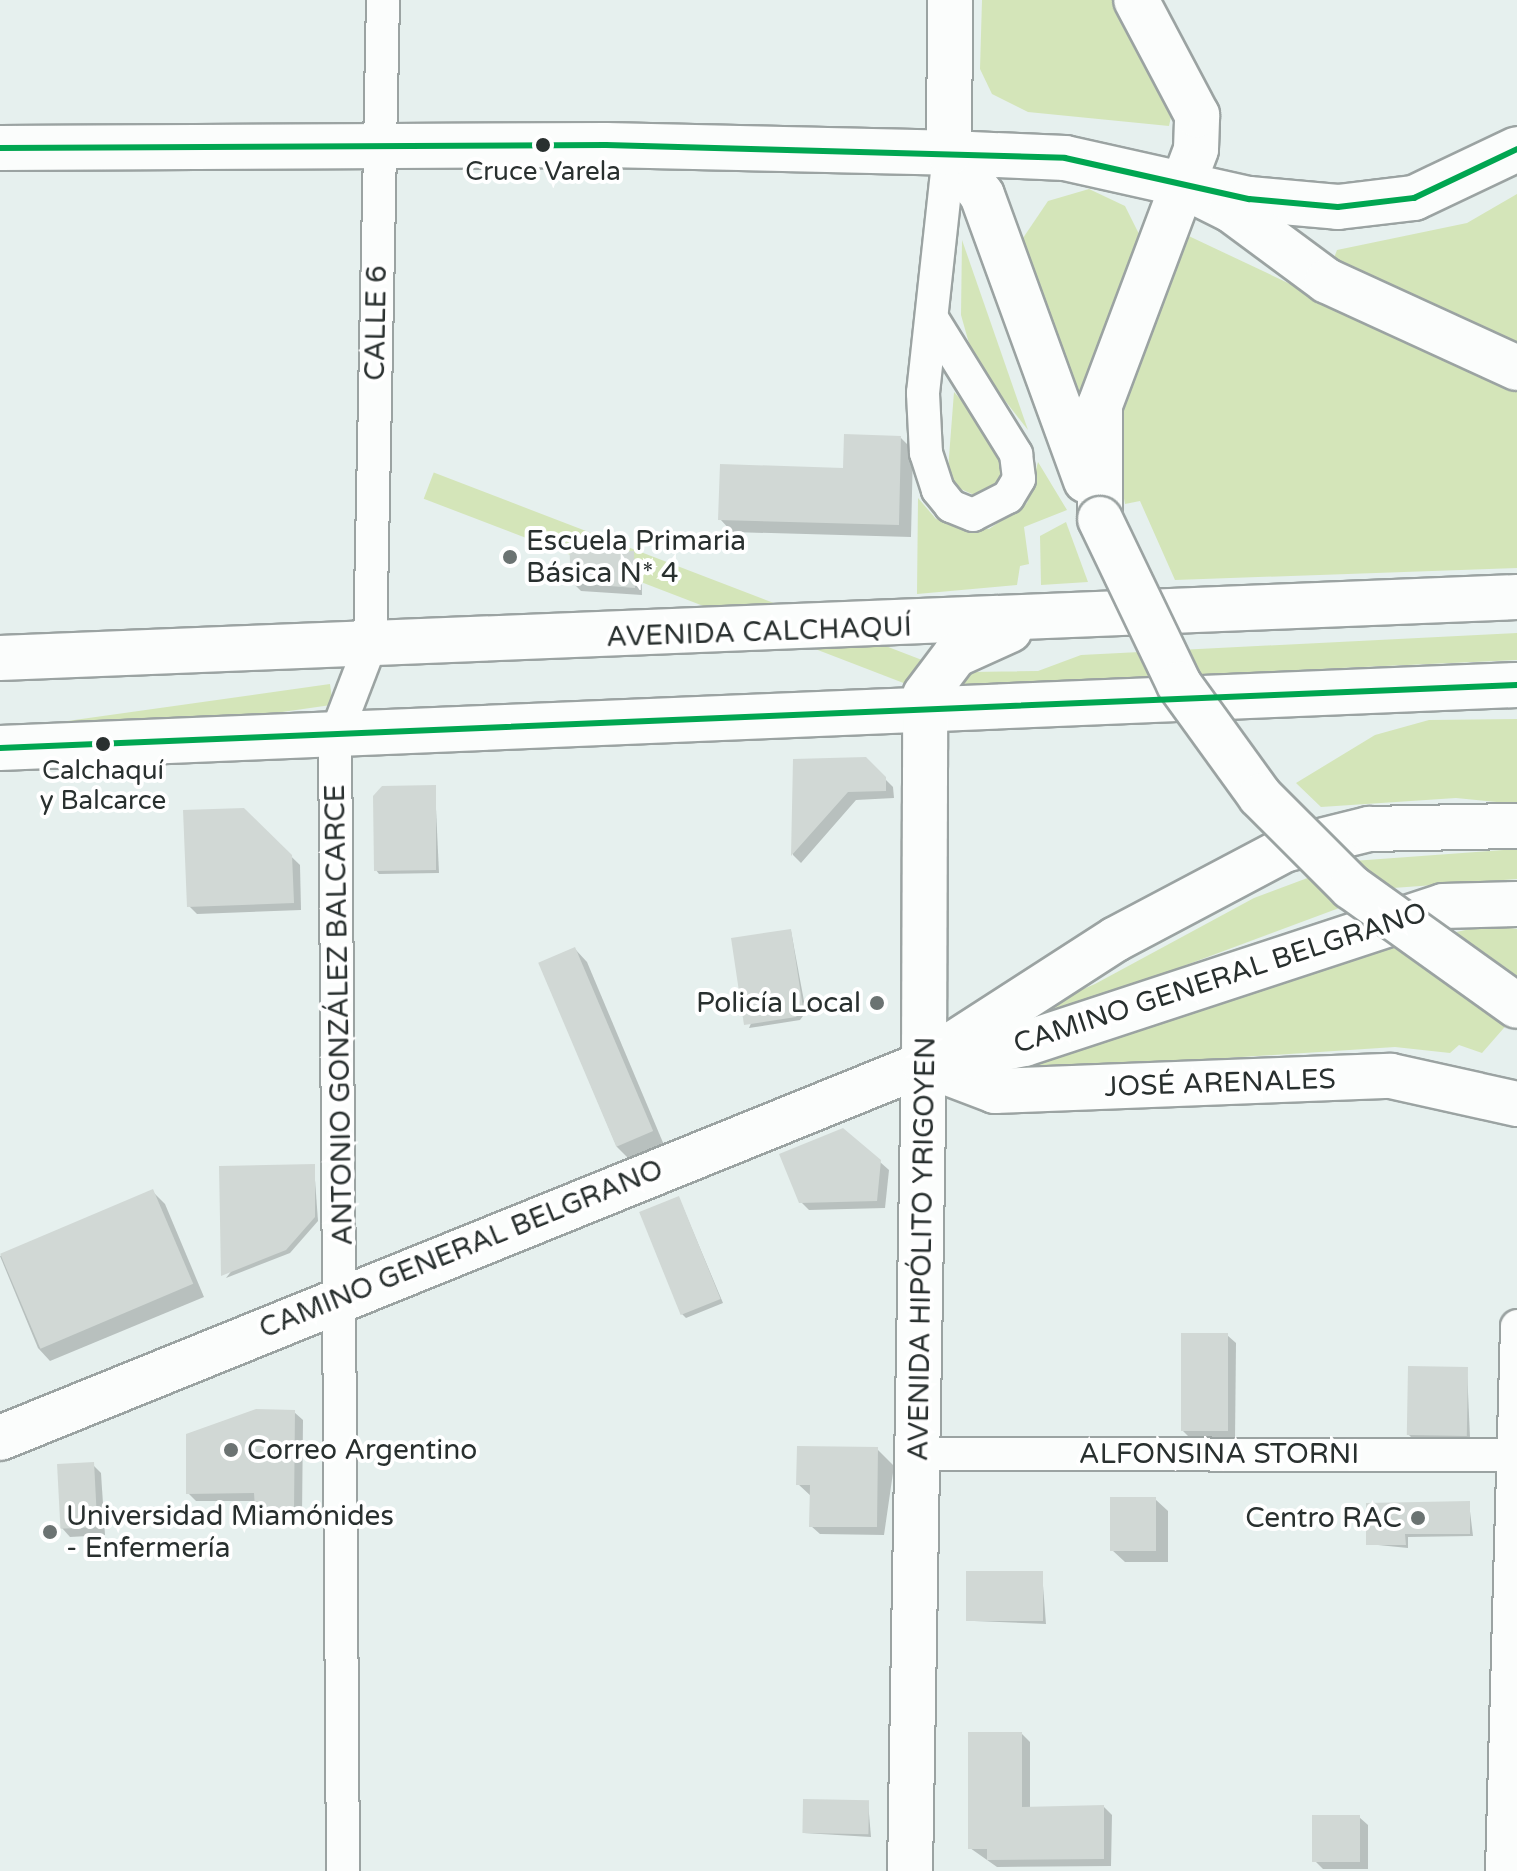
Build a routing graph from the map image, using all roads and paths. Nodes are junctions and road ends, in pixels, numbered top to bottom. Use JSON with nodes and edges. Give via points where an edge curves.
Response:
{"nodes":[{"id":1,"x":383,"y":0,"type":"edge"},
{"id":2,"x":950,"y":0,"type":"edge"},
{"id":3,"x":1136,"y":0,"type":"edge"},
{"id":4,"x":0,"y":148,"type":"edge"},
{"id":5,"x":379,"y":148,"type":"junction"},
{"id":6,"x":1517,"y":149,"type":"edge"},
{"id":7,"x":949,"y":153,"type":"junction"},
{"id":8,"x":1185,"y":187,"type":"junction"},
{"id":9,"x":933,"y":320,"type":"junction"},
{"id":10,"x":1517,"y":368,"type":"edge"},
{"id":11,"x":1100,"y":519,"type":"junction"},
{"id":12,"x":1517,"y":597,"type":"edge"},
{"id":13,"x":1032,"y":621,"type":"junction"},
{"id":14,"x":370,"y":646,"type":"junction"},
{"id":15,"x":0,"y":658,"type":"edge"},
{"id":16,"x":1517,"y":685,"type":"edge"},
{"id":17,"x":923,"y":714,"type":"junction"},
{"id":18,"x":335,"y":737,"type":"junction"},
{"id":19,"x":0,"y":748,"type":"edge"},
{"id":20,"x":1517,"y":826,"type":"edge"},
{"id":21,"x":1517,"y":904,"type":"edge"},
{"id":22,"x":1517,"y":1006,"type":"edge"},
{"id":23,"x":924,"y":1064,"type":"junction"},
{"id":24,"x":1517,"y":1104,"type":"edge"},
{"id":25,"x":342,"y":1296,"type":"junction"},
{"id":26,"x":1517,"y":1326,"type":"edge"},
{"id":27,"x":0,"y":1438,"type":"edge"},
{"id":28,"x":921,"y":1454,"type":"junction"},
{"id":29,"x":1514,"y":1455,"type":"edge"},
{"id":30,"x":914,"y":1785,"type":"junction"},
{"id":31,"x":343,"y":1871,"type":"edge"},
{"id":32,"x":910,"y":1871,"type":"edge"},
{"id":33,"x":944,"y":1871,"type":"edge"},
{"id":34,"x":1502,"y":1871,"type":"edge"}],
"edges":[{"from":1,"to":5,"type":"street","name":"CALLE 6"},
{"from":2,"to":7,"type":"main road"},
{"from":3,"to":8,"type":"main road","via":[[1197,115]]},
{"from":4,"to":5,"type":"main road"},
{"from":5,"to":7,"type":"main road"},
{"from":5,"to":14,"type":"street","name":"CALLE 6"},
{"from":6,"to":8,"type":"main road","via":[[1447,187],[1363,204],[1296,205]]},
{"from":7,"to":8,"type":"main road","via":[[1065,158]]},
{"from":7,"to":9,"type":"street","via":[[939,191]]},
{"from":7,"to":11,"type":"main road","via":[[982,195]]},
{"from":8,"to":10,"type":"main road","via":[[1231,210],[1327,281]]},
{"from":8,"to":11,"type":"main road","via":[[1100,405]]},
{"from":9,"to":9,"type":"street","via":[[923,393],[926,453],[938,490],[951,506],[973,515],[1008,497],[1019,479],[1016,454]]},
{"from":11,"to":22,"type":"main road","bridge":true,"via":[[1179,684],[1260,796],[1351,887]]},
{"from":12,"to":13,"type":"main road","name":"AVENIDA CALCHAQUÍ"},
{"from":13,"to":14,"type":"main road","name":"AVENIDA CALCHAQUÍ"},
{"from":13,"to":17,"type":"main road","via":[[940,667]]},
{"from":14,"to":15,"type":"main road","name":"AVENIDA CALCHAQUÍ"},
{"from":14,"to":18,"type":"street","name":"ANTONIO GONZÁLEZ BALCARCE"},
{"from":16,"to":17,"type":"main road"},
{"from":17,"to":18,"type":"main road"},
{"from":17,"to":23,"type":"main road","name":"AVENIDA HIPÓLITO YRIGOYEN"},
{"from":18,"to":19,"type":"main road"},
{"from":18,"to":25,"type":"street","name":"ANTONIO GONZÁLEZ BALCARCE"},
{"from":20,"to":23,"type":"main road","name":"CAMINO GENERAL BELGRANO","via":[[1369,829],[1284,850],[1102,947]]},
{"from":21,"to":23,"type":"main road","name":"CAMINO GENERAL BELGRANO","via":[[1443,906],[1024,1044]]},
{"from":23,"to":24,"type":"main road","name":"JOSÉ ARENALES","via":[[995,1091],[1391,1076]]},
{"from":23,"to":25,"type":"main road","name":"CAMINO GENERAL BELGRANO"},
{"from":23,"to":28,"type":"main road","name":"AVENIDA HIPÓLITO YRIGOYEN"},
{"from":25,"to":27,"type":"main road","name":"CAMINO GENERAL BELGRANO"},
{"from":25,"to":31,"type":"street","name":"ANTONIO GONZÁLEZ BALCARCE"},
{"from":26,"to":29,"type":"street"},
{"from":28,"to":29,"type":"street","name":"ALFONSINA STORNI"},
{"from":28,"to":30,"type":"main road","name":"AVENIDA HIPÓLITO YRIGOYEN"},
{"from":29,"to":34,"type":"street"},
{"from":30,"to":32,"type":"main road","name":"AVENIDA HIPÓLITO YRIGOYEN"},
{"from":30,"to":33,"type":"main road","name":"AVENIDA HIPÓLITO YRIGOYEN"}]}
